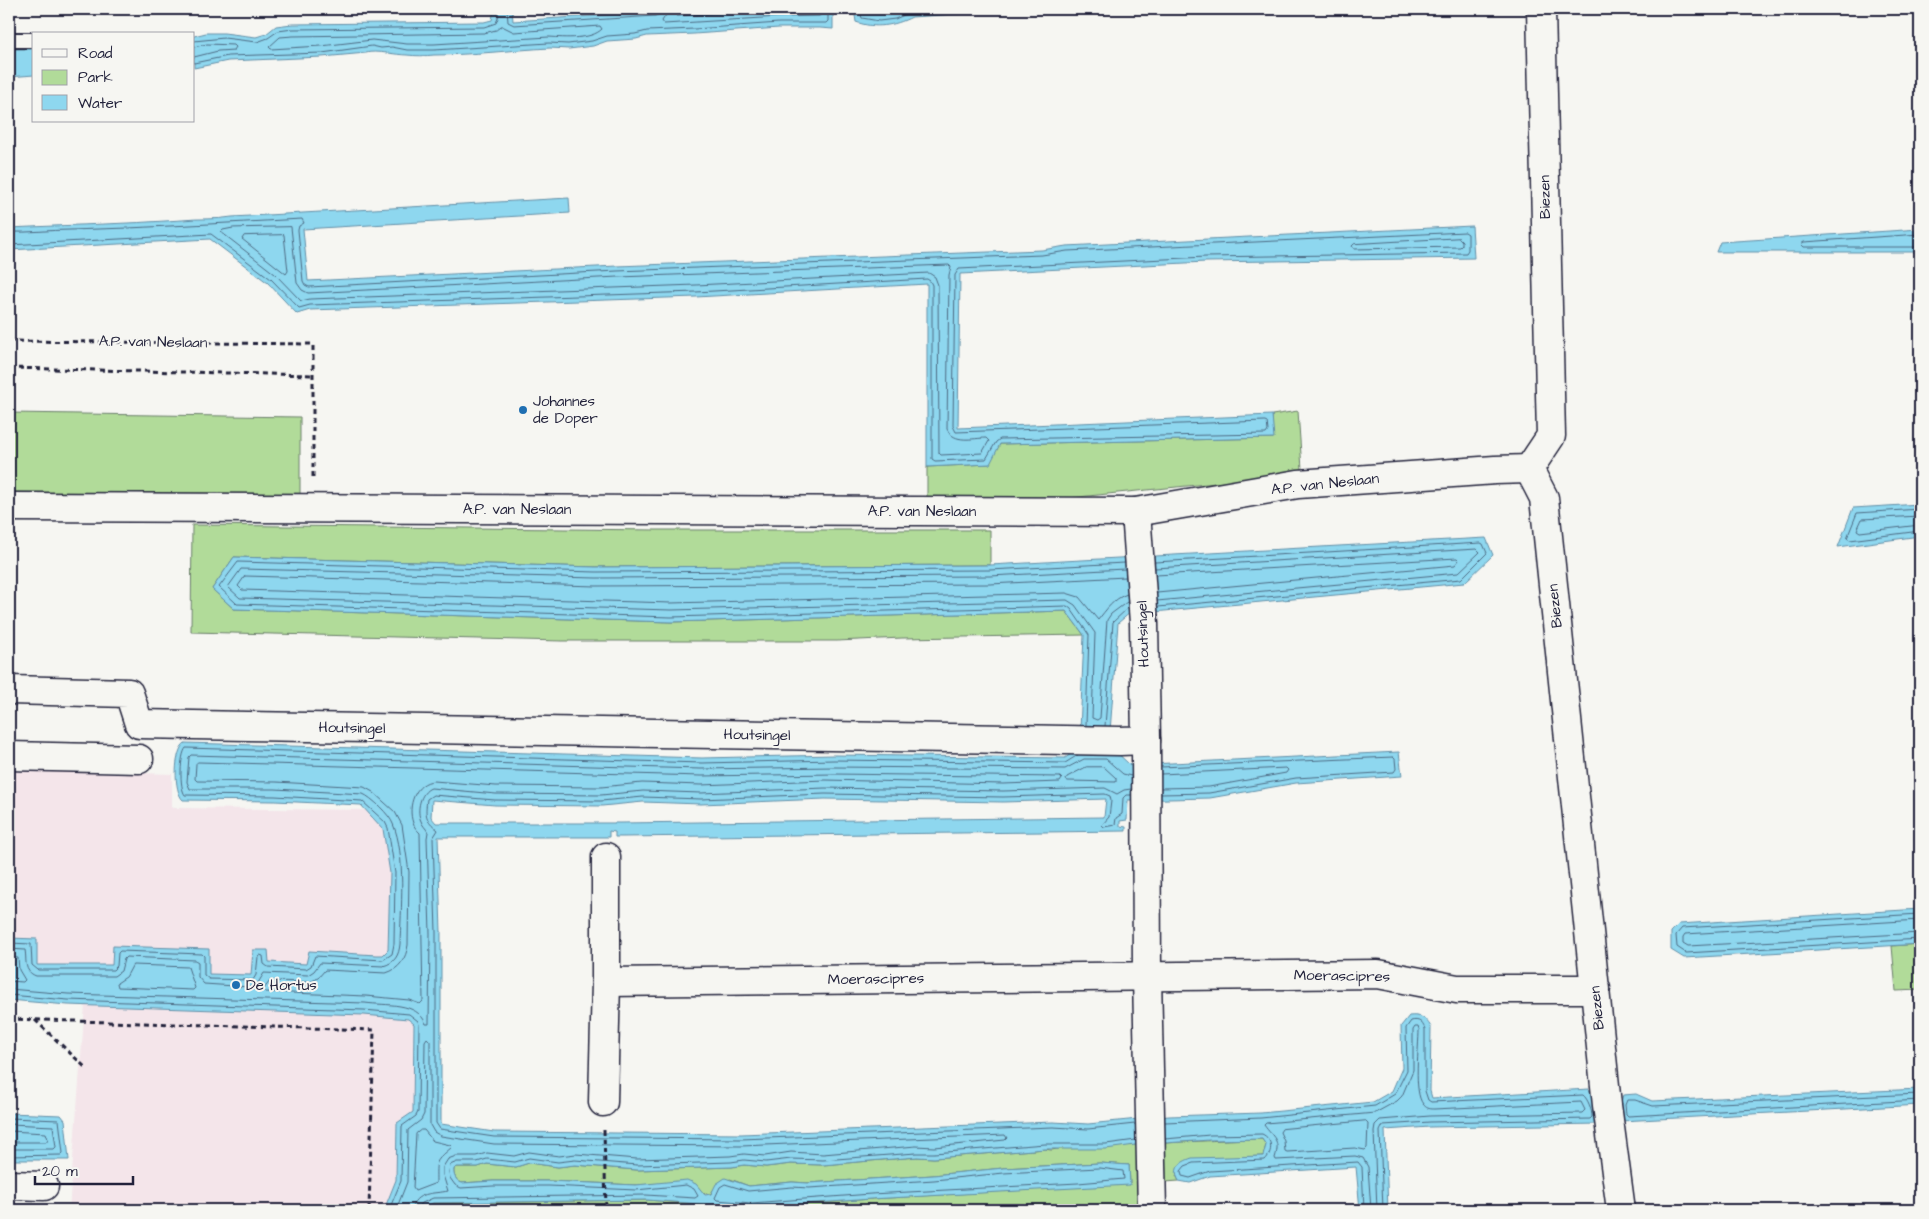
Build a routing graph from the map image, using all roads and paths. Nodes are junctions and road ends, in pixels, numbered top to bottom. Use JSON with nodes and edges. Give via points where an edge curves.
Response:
{"nodes":[{"id":1,"x":1541,"y":9,"type":"edge"},
{"id":2,"x":9,"y":40,"type":"edge"},
{"id":3,"x":32,"y":40,"type":"edge"},
{"id":4,"x":9,"y":341,"type":"edge"},
{"id":5,"x":9,"y":368,"type":"edge"},
{"id":6,"x":312,"y":375,"type":"junction"},
{"id":7,"x":1528,"y":469,"type":"junction"},
{"id":8,"x":9,"y":507,"type":"edge"},
{"id":9,"x":313,"y":509,"type":"junction"},
{"id":10,"x":1136,"y":512,"type":"junction"},
{"id":11,"x":9,"y":690,"type":"edge"},
{"id":12,"x":1137,"y":746,"type":"junction"},
{"id":13,"x":9,"y":756,"type":"edge"},
{"id":14,"x":139,"y":759,"type":"dead end"},
{"id":15,"x":606,"y":857,"type":"dead end"},
{"id":16,"x":1147,"y":976,"type":"junction"},
{"id":17,"x":606,"y":982,"type":"junction"},
{"id":18,"x":1596,"y":989,"type":"junction"},
{"id":19,"x":9,"y":1019,"type":"edge"},
{"id":20,"x":34,"y":1020,"type":"junction"},
{"id":21,"x":87,"y":1068,"type":"dead end"},
{"id":22,"x":603,"y":1115,"type":"joint"},
{"id":23,"x":9,"y":1185,"type":"edge"},
{"id":24,"x":44,"y":1186,"type":"dead end"},
{"id":25,"x":369,"y":1210,"type":"edge"},
{"id":26,"x":606,"y":1210,"type":"edge"},
{"id":27,"x":1152,"y":1210,"type":"edge"},
{"id":28,"x":1621,"y":1210,"type":"edge"}],
"edges":[{"from":1,"to":7,"type":"street","name":"Biezen","via":[[1551,436]]},
{"from":2,"to":3,"type":"lane"},
{"from":4,"to":6,"type":"path","name":"A.P. van Neslaan","via":[[312,344]]},
{"from":5,"to":6,"type":"path"},
{"from":6,"to":9,"type":"path","name":"A.P. van Neslaan"},
{"from":7,"to":10,"type":"street","name":"A.P. van Neslaan","via":[[1298,484]]},
{"from":7,"to":18,"type":"street","name":"Biezen","via":[[1544,498]]},
{"from":8,"to":9,"type":"street","name":"A.P. van Neslaan"},
{"from":9,"to":10,"type":"street","name":"A.P. van Neslaan"},
{"from":10,"to":12,"type":"street","name":"Houtsingel","via":[[1144,623]]},
{"from":11,"to":12,"type":"street","name":"Houtsingel","via":[[129,693],[140,724],[1070,740]]},
{"from":12,"to":16,"type":"street","via":[[1147,812]]},
{"from":13,"to":14,"type":"street"},
{"from":15,"to":17,"type":"street"},
{"from":16,"to":17,"type":"street","name":"Moerascipres"},
{"from":16,"to":18,"type":"street","name":"Moerascipres","via":[[1378,974],[1457,989]]},
{"from":16,"to":27,"type":"street"},
{"from":17,"to":22,"type":"street"},
{"from":18,"to":28,"type":"street","name":"Biezen"},
{"from":19,"to":20,"type":"path"},
{"from":20,"to":21,"type":"path"},
{"from":20,"to":25,"type":"path","via":[[374,1030]]},
{"from":22,"to":26,"type":"path"},
{"from":23,"to":24,"type":"street"}]}
